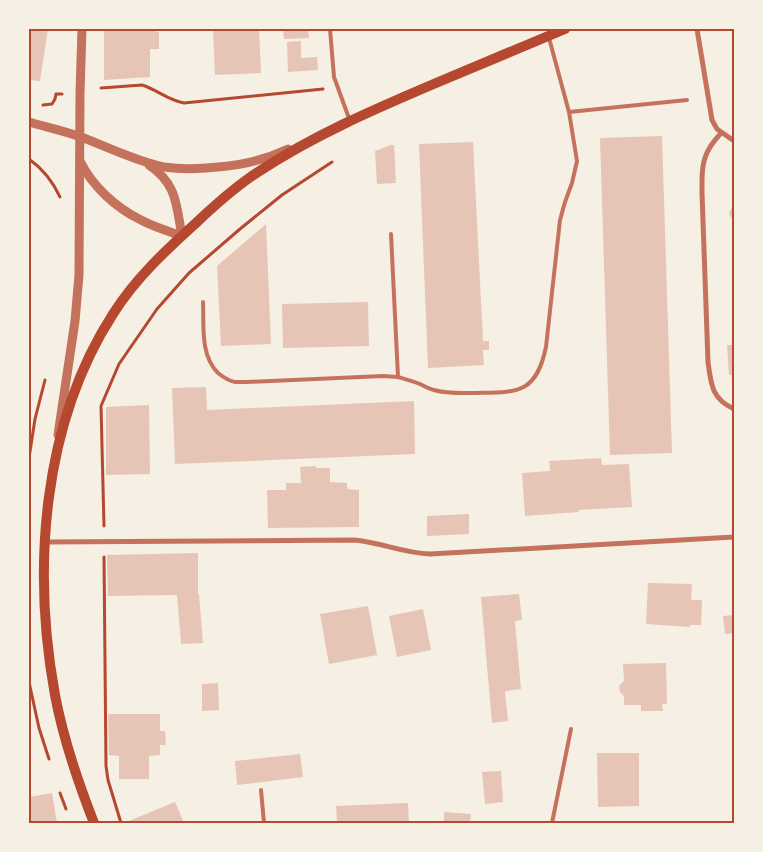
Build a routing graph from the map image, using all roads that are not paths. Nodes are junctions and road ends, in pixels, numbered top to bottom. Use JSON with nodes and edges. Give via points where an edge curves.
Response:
{"nodes":[{"id":1,"x":82,"y":29,"type":"edge"},
{"id":2,"x":330,"y":29,"type":"edge"},
{"id":3,"x":565,"y":29,"type":"edge"},
{"id":4,"x":696,"y":29,"type":"edge"},
{"id":5,"x":549,"y":36,"type":"junction"},
{"id":6,"x":687,"y":100,"type":"dead end"},
{"id":7,"x":569,"y":112,"type":"junction"},
{"id":8,"x":350,"y":121,"type":"junction"},
{"id":9,"x":29,"y":122,"type":"edge"},
{"id":10,"x":721,"y":133,"type":"junction"},
{"id":11,"x":79,"y":136,"type":"junction"},
{"id":12,"x":316,"y":137,"type":"junction"},
{"id":13,"x":734,"y":141,"type":"edge"},
{"id":14,"x":79,"y":158,"type":"junction"},
{"id":15,"x":140,"y":160,"type":"junction"},
{"id":16,"x":391,"y":234,"type":"dead end"},
{"id":17,"x":182,"y":236,"type":"junction"},
{"id":18,"x":203,"y":302,"type":"dead end"},
{"id":19,"x":398,"y":377,"type":"junction"},
{"id":20,"x":734,"y":409,"type":"edge"},
{"id":21,"x":49,"y":495,"type":"junction"},
{"id":22,"x":734,"y":537,"type":"edge"},
{"id":23,"x":45,"y":542,"type":"junction"},
{"id":24,"x":571,"y":729,"type":"dead end"},
{"id":25,"x":261,"y":790,"type":"dead end"},
{"id":26,"x":94,"y":823,"type":"edge"},
{"id":27,"x":264,"y":823,"type":"edge"},
{"id":28,"x":552,"y":823,"type":"edge"}],
"edges":[{"from":1,"to":11,"type":"street"},
{"from":2,"to":8,"type":"lane","via":[[332,69]]},
{"from":3,"to":5,"type":"main road"},
{"from":4,"to":10,"type":"street","via":[[710,115]]},
{"from":5,"to":7,"type":"lane"},
{"from":5,"to":8,"type":"main road"},
{"from":6,"to":7,"type":"lane"},
{"from":7,"to":19,"type":"lane","via":[[577,161],[560,220],[546,347],[535,377],[519,389],[508,392],[456,393],[433,390]]},
{"from":8,"to":12,"type":"main road"},
{"from":9,"to":11,"type":"street"},
{"from":10,"to":13,"type":"street"},
{"from":10,"to":20,"type":"street","via":[[709,148],[702,175],[708,362],[717,397]]},
{"from":11,"to":14,"type":"street"},
{"from":11,"to":15,"type":"street"},
{"from":12,"to":15,"type":"street","via":[[245,164],[185,169]]},
{"from":12,"to":17,"type":"main road","via":[[233,189]]},
{"from":14,"to":17,"type":"street","via":[[96,185],[125,211]]},
{"from":14,"to":21,"type":"street","via":[[77,294]]},
{"from":15,"to":17,"type":"street","via":[[156,170],[173,191]]},
{"from":16,"to":19,"type":"lane"},
{"from":17,"to":21,"type":"main road","via":[[133,285],[95,344],[69,406]]},
{"from":18,"to":19,"type":"lane","via":[[207,358],[228,380]]},
{"from":21,"to":23,"type":"main road"},
{"from":22,"to":23,"type":"street","via":[[430,554],[354,540]]},
{"from":23,"to":26,"type":"main road","via":[[44,607],[55,697],[69,751]]},
{"from":24,"to":28,"type":"lane"},
{"from":25,"to":27,"type":"lane"}]}
